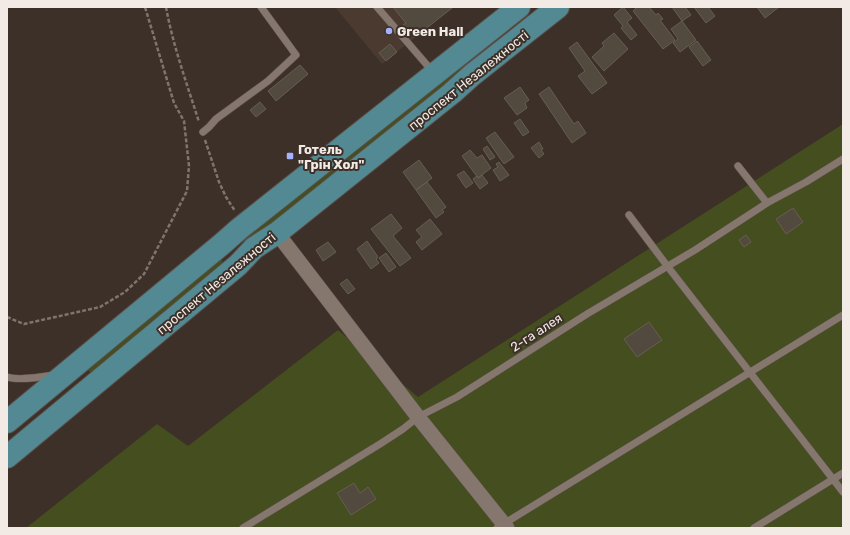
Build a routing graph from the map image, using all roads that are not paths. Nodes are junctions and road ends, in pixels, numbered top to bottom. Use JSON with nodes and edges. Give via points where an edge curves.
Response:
{"nodes":[{"id":1,"x":261,"y":7,"type":"edge"},
{"id":2,"x":377,"y":7,"type":"edge"},
{"id":3,"x":518,"y":7,"type":"edge"},
{"id":4,"x":558,"y":7,"type":"edge"},
{"id":5,"x":486,"y":33,"type":"junction"},
{"id":6,"x":502,"y":52,"type":"junction"},
{"id":7,"x":434,"y":74,"type":"junction"},
{"id":8,"x":203,"y":132,"type":"road end"},
{"id":9,"x":843,"y":159,"type":"edge"},
{"id":10,"x":738,"y":166,"type":"dead end"},
{"id":11,"x":768,"y":203,"type":"junction"},
{"id":12,"x":629,"y":215,"type":"dead end"},
{"id":13,"x":277,"y":233,"type":"junction"},
{"id":14,"x":222,"y":244,"type":"junction"},
{"id":15,"x":238,"y":265,"type":"junction"},
{"id":16,"x":668,"y":267,"type":"junction"},
{"id":17,"x":843,"y":315,"type":"edge"},
{"id":18,"x":750,"y":372,"type":"junction"},
{"id":19,"x":64,"y":374,"type":"junction"},
{"id":20,"x":7,"y":376,"type":"edge"},
{"id":21,"x":81,"y":395,"type":"junction"},
{"id":22,"x":418,"y":417,"type":"junction"},
{"id":23,"x":7,"y":422,"type":"edge"},
{"id":24,"x":7,"y":457,"type":"edge"},
{"id":25,"x":843,"y":473,"type":"edge"},
{"id":26,"x":833,"y":479,"type":"junction"},
{"id":27,"x":843,"y":492,"type":"edge"},
{"id":28,"x":503,"y":527,"type":"edge"},
{"id":29,"x":243,"y":528,"type":"edge"},
{"id":30,"x":754,"y":528,"type":"edge"}],
"edges":[{"from":1,"to":8,"type":"lane","via":[[296,55],[268,81],[216,119]]},
{"from":2,"to":7,"type":"lane"},
{"from":3,"to":5,"type":"main road","name":"проспект Незалежності"},
{"from":4,"to":6,"type":"main road","name":"проспект Незалежності"},
{"from":5,"to":6,"type":"main road"},
{"from":5,"to":7,"type":"main road","name":"проспект Незалежності"},
{"from":6,"to":13,"type":"main road","name":"проспект Незалежності"},
{"from":7,"to":14,"type":"main road","name":"проспект Незалежності"},
{"from":9,"to":11,"type":"lane","name":"2-га алея"},
{"from":10,"to":11,"type":"lane"},
{"from":11,"to":16,"type":"lane","name":"2-га алея"},
{"from":12,"to":16,"type":"lane"},
{"from":13,"to":15,"type":"main road","name":"проспект Незалежності","via":[[254,248]]},
{"from":13,"to":22,"type":"street"},
{"from":14,"to":15,"type":"main road"},
{"from":14,"to":19,"type":"main road","name":"проспект Незалежності"},
{"from":15,"to":21,"type":"main road","name":"проспект Незалежності"},
{"from":16,"to":18,"type":"lane"},
{"from":16,"to":22,"type":"lane","name":"2-га алея","via":[[587,314],[457,397]]},
{"from":17,"to":18,"type":"lane"},
{"from":18,"to":26,"type":"lane"},
{"from":18,"to":28,"type":"lane"},
{"from":19,"to":20,"type":"lane","via":[[28,378]]},
{"from":19,"to":21,"type":"main road"},
{"from":19,"to":23,"type":"main road","name":"проспект Незалежності"},
{"from":21,"to":24,"type":"main road","name":"проспект Незалежності"},
{"from":22,"to":28,"type":"street"},
{"from":22,"to":29,"type":"lane","name":"2-га алея"},
{"from":25,"to":26,"type":"lane"},
{"from":26,"to":27,"type":"lane"},
{"from":26,"to":30,"type":"lane"}]}
